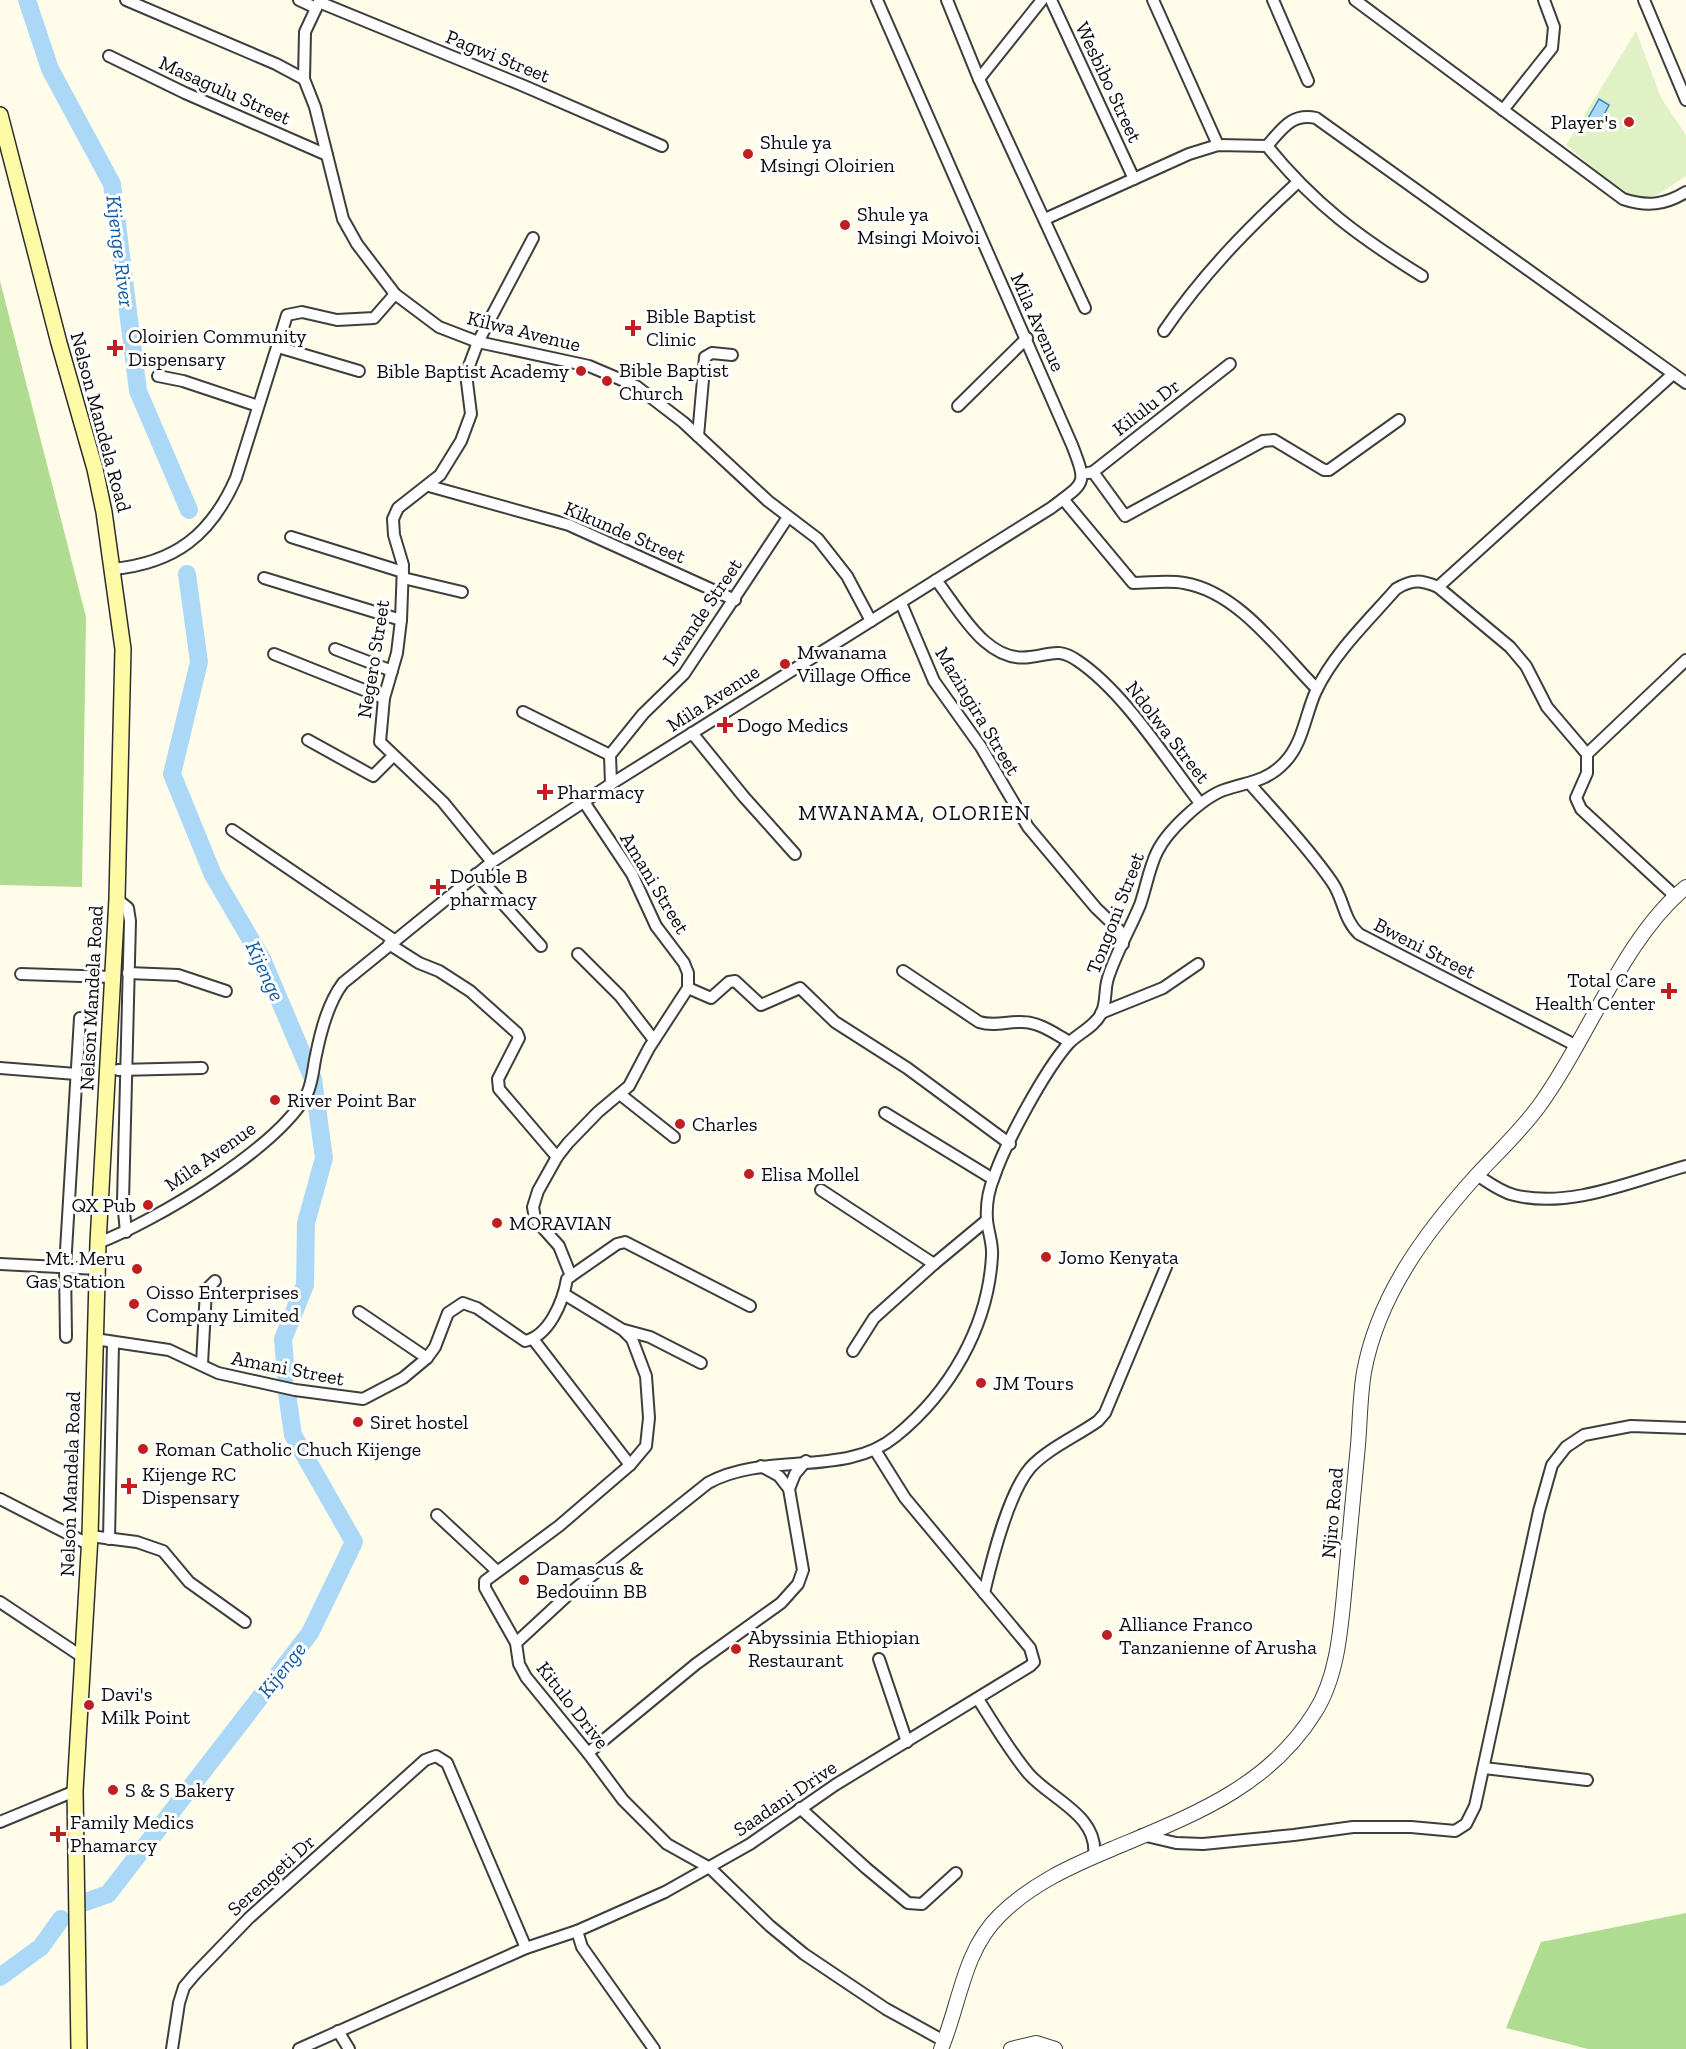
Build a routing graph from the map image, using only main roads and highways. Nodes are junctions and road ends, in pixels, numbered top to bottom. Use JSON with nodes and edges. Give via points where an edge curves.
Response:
{"nodes":[{"id":1,"x":0,"y":115,"type":"edge"},
{"id":2,"x":79,"y":2049,"type":"edge"}],
"edges":[{"from":1,"to":2,"type":"main road","name":"Nelson Mandela Road","via":[[95,469],[123,649],[117,899],[98,1243],[90,1540],[75,1791]]}]}
